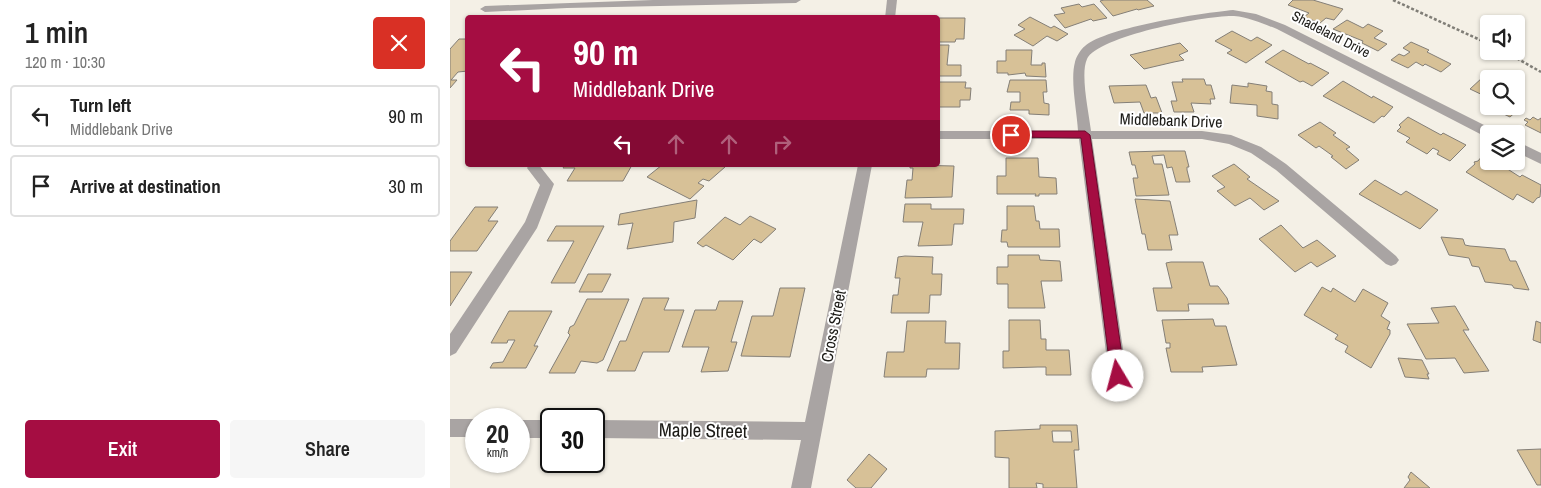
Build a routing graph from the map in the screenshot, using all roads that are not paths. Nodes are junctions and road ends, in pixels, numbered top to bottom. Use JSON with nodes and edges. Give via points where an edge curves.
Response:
{"nodes":[{"id":1,"x":796,"y":0,"type":"edge"},
{"id":2,"x":892,"y":0,"type":"edge"},
{"id":3,"x":609,"y":2,"type":"edge"},
{"id":4,"x":485,"y":9,"type":"dead end"},
{"id":5,"x":890,"y":15,"type":"edge"},
{"id":6,"x":1480,"y":128,"type":"edge"},
{"id":7,"x":940,"y":135,"type":"edge"},
{"id":8,"x":1085,"y":135,"type":"junction"},
{"id":9,"x":1525,"y":151,"type":"edge"},
{"id":10,"x":1541,"y":159,"type":"edge"},
{"id":11,"x":865,"y":167,"type":"edge"},
{"id":12,"x":534,"y":168,"type":"dead end"},
{"id":13,"x":1392,"y":260,"type":"dead end"},
{"id":14,"x":450,"y":348,"type":"edge"},
{"id":15,"x":1118,"y":376,"type":"dead end"},
{"id":16,"x":450,"y":428,"type":"edge"},
{"id":17,"x":465,"y":428,"type":"edge"},
{"id":18,"x":605,"y":429,"type":"edge"},
{"id":19,"x":812,"y":431,"type":"junction"},
{"id":20,"x":801,"y":488,"type":"edge"}],
"edges":[{"from":1,"to":3,"type":"street"},
{"from":2,"to":5,"type":"street"},
{"from":3,"to":4,"type":"street"},
{"from":6,"to":8,"type":"street","name":"Shadeland Drive","via":[[1281,27],[1233,13],[1200,16],[1134,30],[1101,40],[1089,48],[1081,60],[1079,71]]},
{"from":7,"to":8,"type":"street","name":"Middlebank Drive"},
{"from":8,"to":13,"type":"street","name":"Middlebank Drive","via":[[1202,135],[1248,146],[1281,167]]},
{"from":8,"to":15,"type":"street","name":"Shadeland Drive"},
{"from":9,"to":10,"type":"street"},
{"from":11,"to":19,"type":"street","name":"Cross Street"},
{"from":12,"to":14,"type":"street","via":[[547,184],[532,224]]},
{"from":16,"to":17,"type":"street"},
{"from":18,"to":19,"type":"street","name":"Maple Street"},
{"from":19,"to":20,"type":"street","name":"Cross Street"}]}
